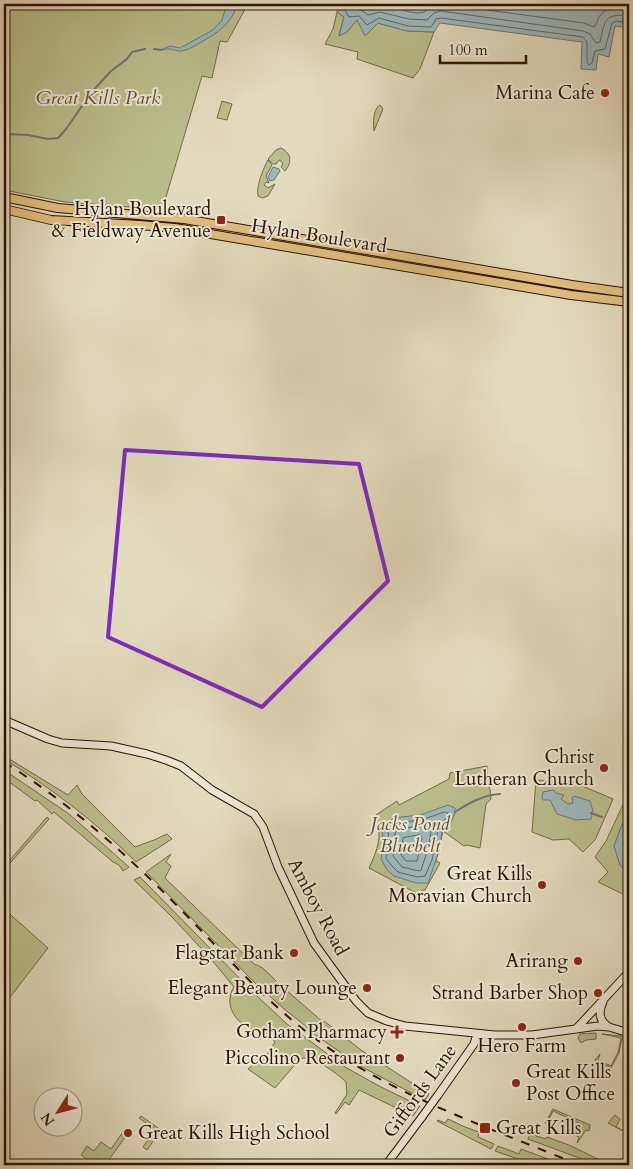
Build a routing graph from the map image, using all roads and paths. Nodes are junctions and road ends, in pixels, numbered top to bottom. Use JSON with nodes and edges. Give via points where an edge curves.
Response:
{"nodes":[{"id":1,"x":4,"y":197,"type":"edge"},
{"id":2,"x":4,"y":209,"type":"edge"},
{"id":3,"x":629,"y":292,"type":"edge"},
{"id":4,"x":629,"y":302,"type":"edge"},
{"id":5,"x":4,"y":720,"type":"edge"},
{"id":6,"x":629,"y":972,"type":"edge"},
{"id":7,"x":604,"y":999,"type":"junction"},
{"id":8,"x":609,"y":1027,"type":"junction"},
{"id":9,"x":576,"y":1029,"type":"junction"},
{"id":10,"x":629,"y":1033,"type":"edge"},
{"id":11,"x":477,"y":1034,"type":"junction"},
{"id":12,"x":386,"y":1165,"type":"edge"}],
"edges":[{"from":1,"to":3,"type":"main road","name":"Hylan Boulevard","via":[[58,208],[184,219]]},
{"from":2,"to":4,"type":"main road","name":"Hylan Boulevard","via":[[51,220],[175,228],[570,295]]},
{"from":5,"to":11,"type":"main road","name":"Amboy Road","via":[[62,743],[128,749],[166,760],[181,766],[212,790],[254,814],[263,827],[314,943],[359,1005],[372,1015],[402,1026]]},
{"from":6,"to":7,"type":"main road"},
{"from":7,"to":8,"type":"main road","via":[[600,1016]]},
{"from":7,"to":9,"type":"main road"},
{"from":8,"to":9,"type":"main road","name":"Amboy Road"},
{"from":8,"to":10,"type":"main road","name":"Amboy Road"},
{"from":9,"to":11,"type":"main road","name":"Amboy Road","via":[[532,1035]]},
{"from":11,"to":12,"type":"main road","name":"Giffords Lane","bridge":true,"via":[[474,1044]]}]}
